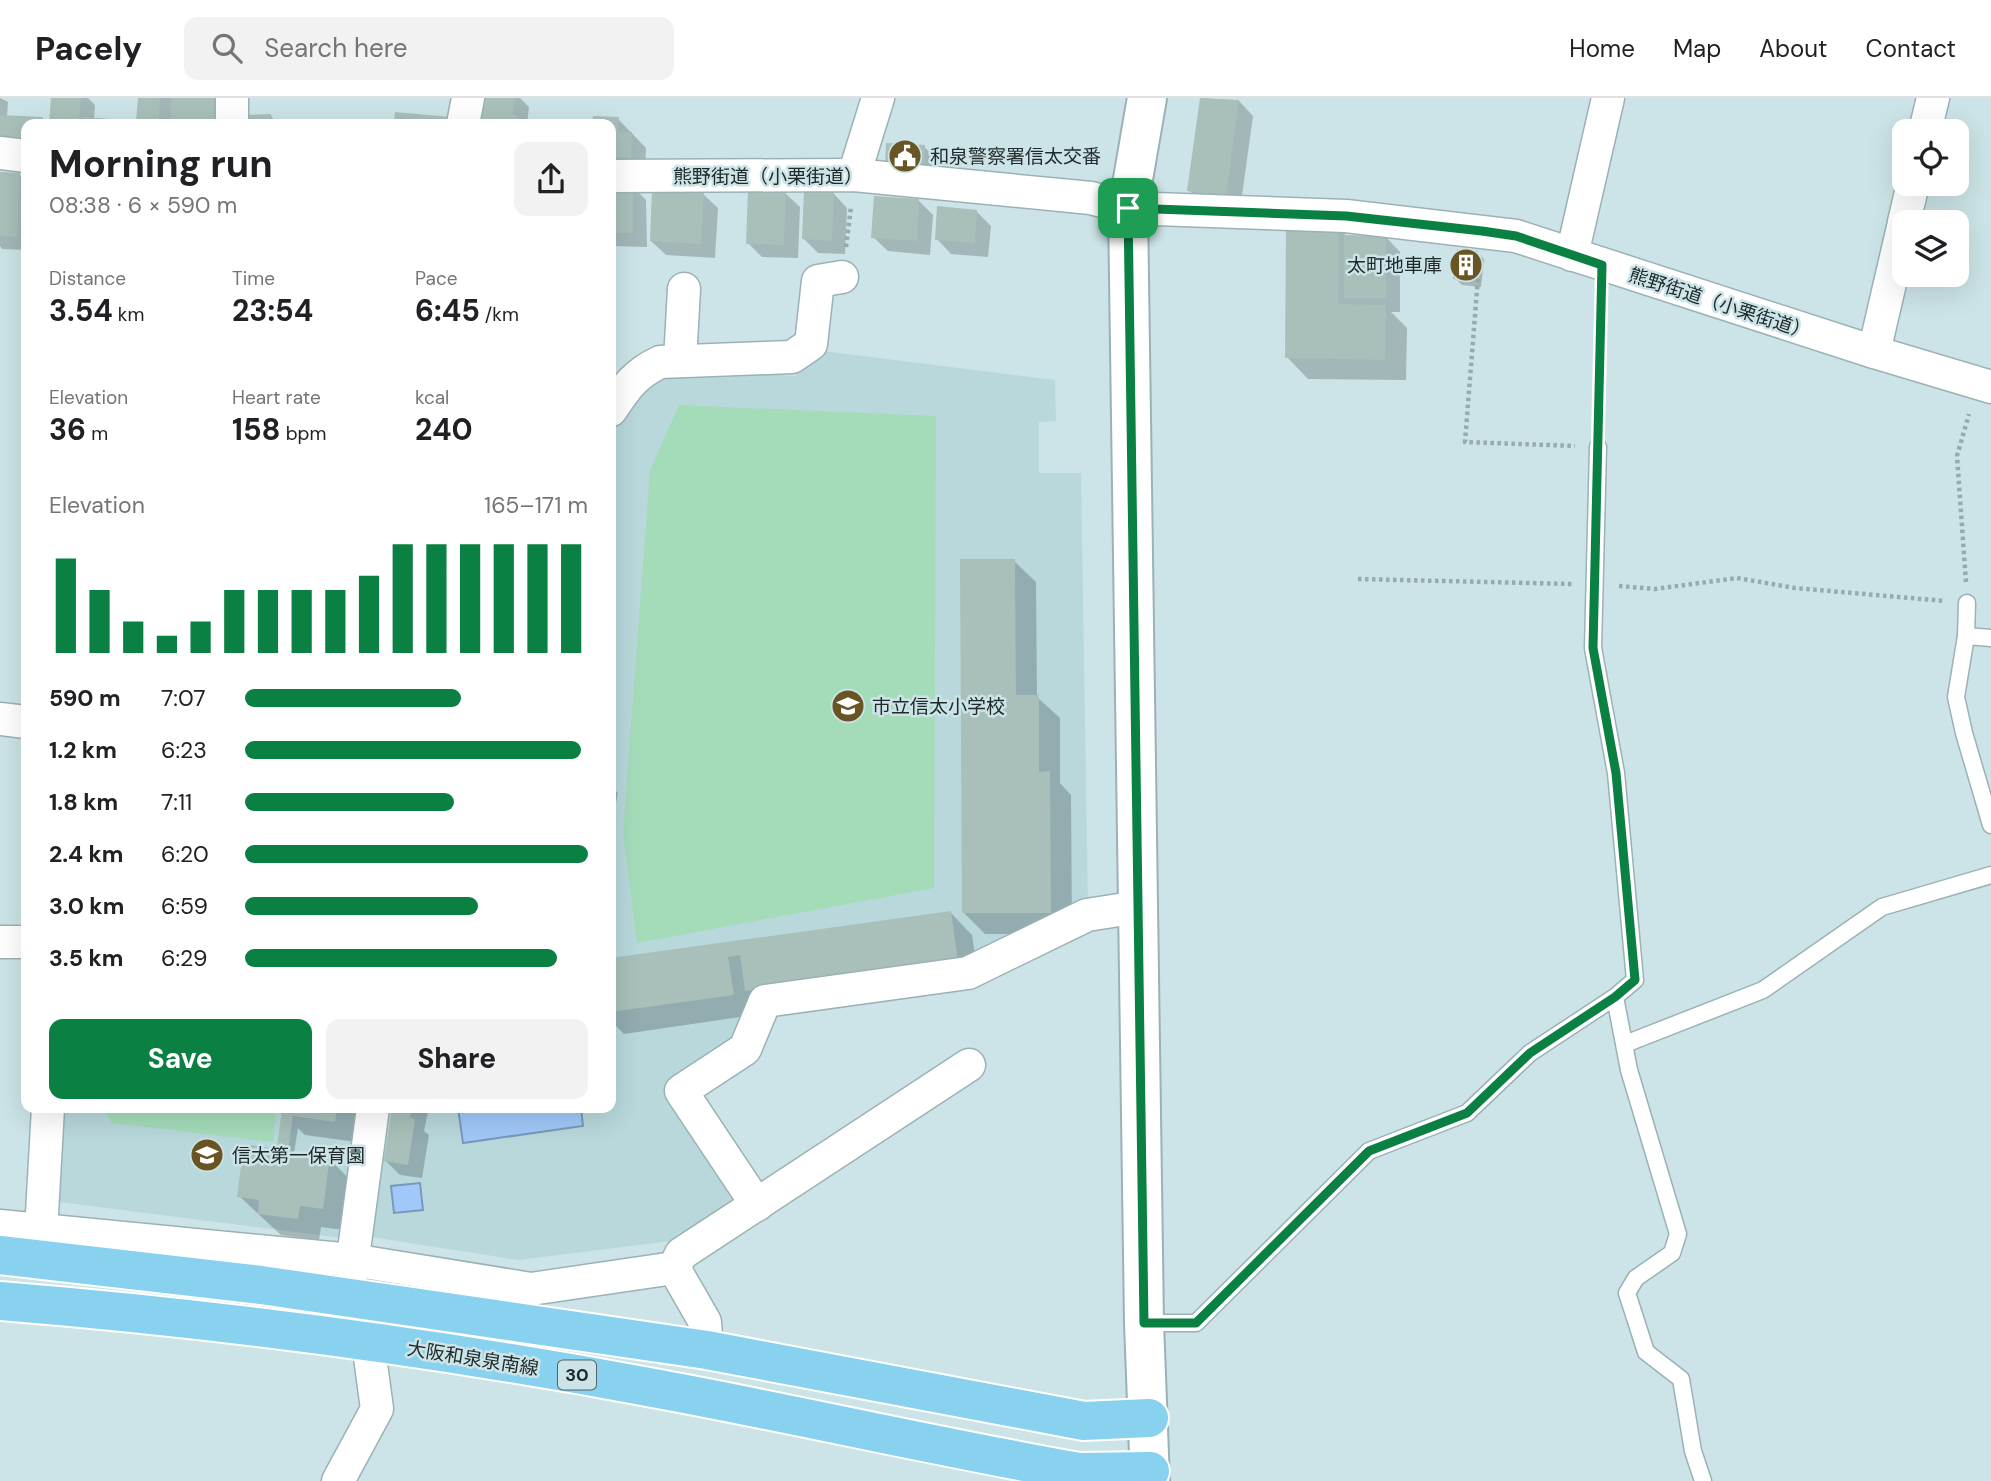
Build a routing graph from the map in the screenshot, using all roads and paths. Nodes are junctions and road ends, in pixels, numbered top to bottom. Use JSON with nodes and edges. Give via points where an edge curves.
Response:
{"nodes":[{"id":1,"x":232,"y":98,"type":"edge"},
{"id":2,"x":468,"y":98,"type":"edge"},
{"id":3,"x":878,"y":98,"type":"edge"},
{"id":4,"x":1147,"y":98,"type":"edge"},
{"id":5,"x":1608,"y":98,"type":"edge"},
{"id":6,"x":1933,"y":98,"type":"edge"},
{"id":7,"x":232,"y":119,"type":"edge"},
{"id":8,"x":464,"y":119,"type":"edge"},
{"id":9,"x":1928,"y":119,"type":"edge"},
{"id":10,"x":17,"y":155,"type":"edge"},
{"id":11,"x":854,"y":175,"type":"junction"},
{"id":12,"x":616,"y":176,"type":"edge"},
{"id":13,"x":21,"y":207,"type":"edge"},
{"id":14,"x":1128,"y":208,"type":"junction"},
{"id":15,"x":1482,"y":231,"type":"junction"},
{"id":16,"x":1572,"y":255,"type":"junction"},
{"id":17,"x":1602,"y":265,"type":"junction"},
{"id":18,"x":1892,"y":274,"type":"edge"},
{"id":19,"x":842,"y":277,"type":"dead end"},
{"id":20,"x":684,"y":289,"type":"dead end"},
{"id":21,"x":1874,"y":352,"type":"junction"},
{"id":22,"x":680,"y":361,"type":"junction"},
{"id":23,"x":1985,"y":385,"type":"edge"},
{"id":24,"x":616,"y":402,"type":"edge"},
{"id":25,"x":1598,"y":447,"type":"junction"},
{"id":26,"x":1358,"y":579,"type":"dead end"},
{"id":27,"x":1596,"y":585,"type":"junction"},
{"id":28,"x":1967,"y":603,"type":"junction"},
{"id":29,"x":1966,"y":636,"type":"junction"},
{"id":30,"x":1991,"y":638,"type":"edge"},
{"id":31,"x":0,"y":719,"type":"edge"},
{"id":32,"x":21,"y":721,"type":"edge"},
{"id":33,"x":1991,"y":825,"type":"edge"},
{"id":34,"x":1991,"y":875,"type":"edge"},
{"id":35,"x":1138,"y":907,"type":"junction"},
{"id":36,"x":0,"y":942,"type":"edge"},
{"id":37,"x":21,"y":942,"type":"edge"},
{"id":38,"x":1615,"y":997,"type":"junction"},
{"id":39,"x":1625,"y":1044,"type":"junction"},
{"id":40,"x":969,"y":1065,"type":"dead end"},
{"id":41,"x":48,"y":1113,"type":"edge"},
{"id":42,"x":372,"y":1113,"type":"edge"},
{"id":43,"x":757,"y":1205,"type":"junction"},
{"id":44,"x":0,"y":1226,"type":"edge"},
{"id":45,"x":41,"y":1230,"type":"junction"},
{"id":46,"x":0,"y":1255,"type":"edge"},
{"id":47,"x":352,"y":1260,"type":"junction"},
{"id":48,"x":674,"y":1268,"type":"junction"},
{"id":49,"x":356,"y":1300,"type":"junction"},
{"id":50,"x":0,"y":1301,"type":"edge"},
{"id":51,"x":1144,"y":1323,"type":"junction"},
{"id":52,"x":368,"y":1342,"type":"junction"},
{"id":53,"x":707,"y":1350,"type":"junction"},
{"id":54,"x":1149,"y":1418,"type":"junction"},
{"id":55,"x":1045,"y":1474,"type":"edge"},
{"id":56,"x":1150,"y":1476,"type":"edge"},
{"id":57,"x":338,"y":1481,"type":"edge"},
{"id":58,"x":1703,"y":1481,"type":"edge"}],
"edges":[{"from":1,"to":7,"type":"street"},
{"from":2,"to":8,"type":"street"},
{"from":3,"to":11,"type":"street"},
{"from":4,"to":14,"type":"street"},
{"from":5,"to":16,"type":"street"},
{"from":6,"to":9,"type":"street"},
{"from":10,"to":13,"type":"path"},
{"from":11,"to":12,"type":"street","name":"熊野街道（小栗街道）"},
{"from":11,"to":14,"type":"street","name":"熊野街道（小栗街道）","via":[[1091,198]]},
{"from":14,"to":15,"type":"street","name":"熊野街道（小栗街道）","via":[[1346,216]]},
{"from":14,"to":35,"type":"street"},
{"from":15,"to":16,"type":"street","name":"熊野街道（小栗街道）","via":[[1516,236]]},
{"from":15,"to":25,"type":"path","via":[[1465,442]]},
{"from":16,"to":17,"type":"street","name":"熊野街道（小栗街道）"},
{"from":17,"to":21,"type":"street","name":"熊野街道（小栗街道）"},
{"from":17,"to":25,"type":"path"},
{"from":18,"to":21,"type":"street"},
{"from":19,"to":22,"type":"street","via":[[818,281],[811,344],[792,357]]},
{"from":20,"to":22,"type":"street"},
{"from":21,"to":23,"type":"street","name":"熊野街道（小栗街道）"},
{"from":22,"to":24,"type":"street","via":[[660,362],[641,371]]},
{"from":23,"to":28,"type":"path","via":[[1957,456]]},
{"from":25,"to":27,"type":"lane"},
{"from":26,"to":27,"type":"path"},
{"from":27,"to":28,"type":"path","via":[[1655,589],[1737,578],[1796,588]]},
{"from":27,"to":38,"type":"lane","via":[[1593,648],[1616,773],[1635,980]]},
{"from":28,"to":29,"type":"lane"},
{"from":29,"to":30,"type":"lane"},
{"from":29,"to":33,"type":"lane","via":[[1956,697]]},
{"from":31,"to":32,"type":"street"},
{"from":34,"to":39,"type":"lane","via":[[1882,907],[1763,990]]},
{"from":35,"to":43,"type":"street","via":[[1087,915],[968,972],[765,1001],[745,1049],[681,1091]]},
{"from":35,"to":51,"type":"street"},
{"from":36,"to":37,"type":"street"},
{"from":38,"to":39,"type":"lane"},
{"from":38,"to":51,"type":"lane","via":[[1530,1053],[1467,1113],[1369,1151],[1196,1323]]},
{"from":39,"to":58,"type":"lane","via":[[1678,1234],[1672,1253],[1636,1278],[1627,1293],[1646,1352],[1681,1379]]},
{"from":40,"to":43,"type":"street"},
{"from":41,"to":45,"type":"street"},
{"from":42,"to":47,"type":"street"},
{"from":43,"to":48,"type":"street","via":[[681,1254]]},
{"from":44,"to":45,"type":"street"},
{"from":45,"to":47,"type":"street"},
{"from":46,"to":49,"type":"main road","name":"大阪和泉泉南線","number":"30"},
{"from":47,"to":48,"type":"street","via":[[531,1289]]},
{"from":47,"to":49,"type":"street","via":[[349,1278]]},
{"from":48,"to":53,"type":"street","via":[[705,1322]]},
{"from":49,"to":53,"type":"main road","name":"大阪和泉泉南線","number":"30"},
{"from":50,"to":52,"type":"main road","name":"大阪和泉泉南線","number":"30"},
{"from":51,"to":54,"type":"street"},
{"from":52,"to":55,"type":"main road","name":"大阪和泉泉南線","number":"30","via":[[657,1388]]},
{"from":52,"to":57,"type":"street","via":[[377,1409]]},
{"from":53,"to":54,"type":"main road","name":"大阪和泉泉南線","number":"30","via":[[1084,1422]]},
{"from":54,"to":56,"type":"street"},
{"from":55,"to":56,"type":"main road","name":"大阪和泉泉南線","number":"30"}]}
